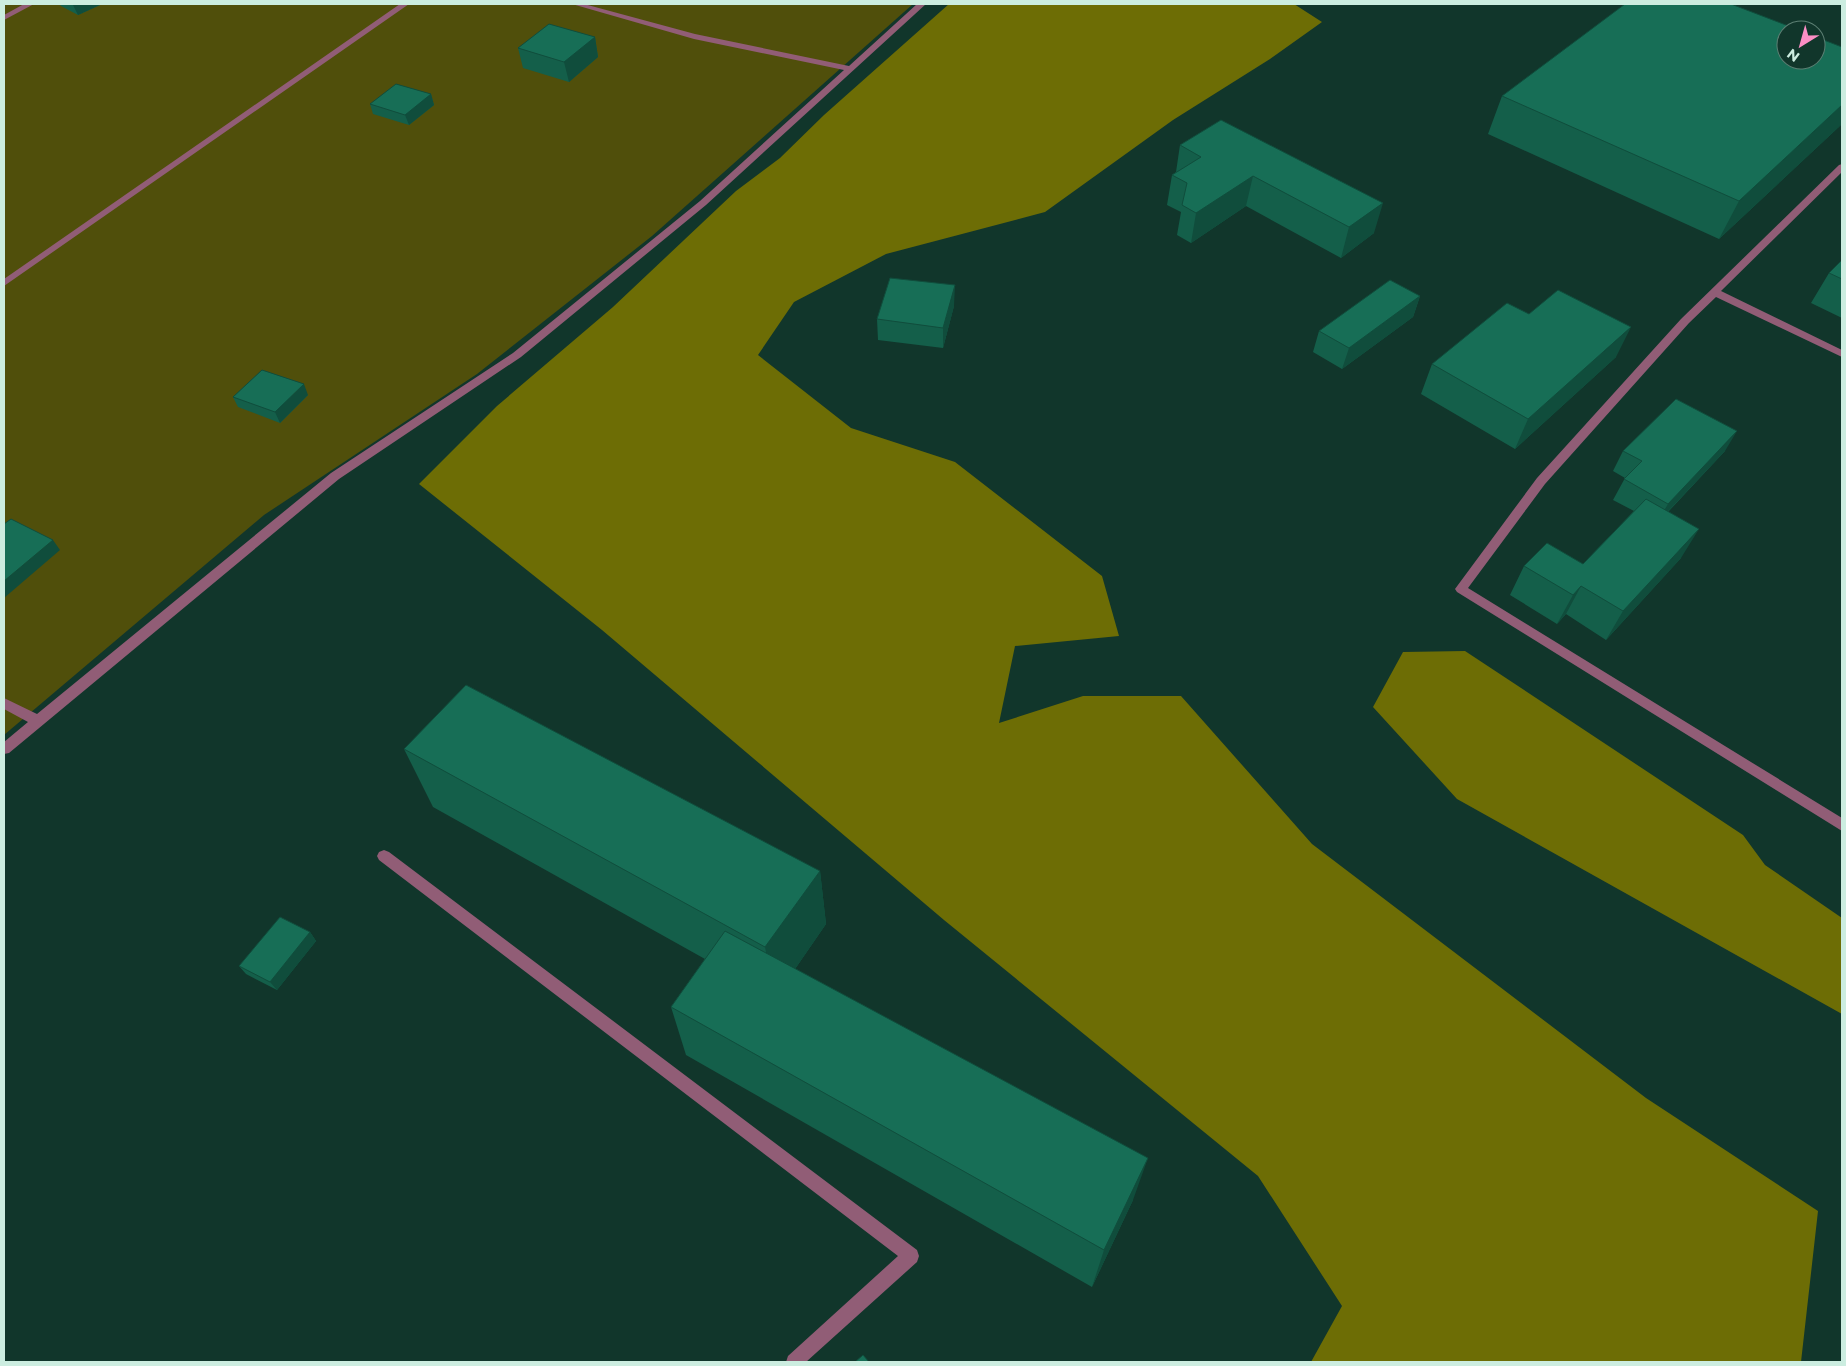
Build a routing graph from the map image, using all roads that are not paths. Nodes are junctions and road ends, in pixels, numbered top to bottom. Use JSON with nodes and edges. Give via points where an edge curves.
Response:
{"nodes":[{"id":1,"x":30,"y":4,"type":"edge"},
{"id":2,"x":405,"y":4,"type":"edge"},
{"id":3,"x":576,"y":4,"type":"edge"},
{"id":4,"x":922,"y":4,"type":"edge"},
{"id":5,"x":4,"y":18,"type":"edge"},
{"id":6,"x":850,"y":69,"type":"junction"},
{"id":7,"x":1842,"y":167,"type":"edge"},
{"id":8,"x":4,"y":283,"type":"edge"},
{"id":9,"x":1714,"y":292,"type":"junction"},
{"id":10,"x":1842,"y":354,"type":"edge"},
{"id":11,"x":4,"y":703,"type":"edge"},
{"id":12,"x":37,"y":720,"type":"junction"},
{"id":13,"x":4,"y":749,"type":"edge"},
{"id":14,"x":1842,"y":825,"type":"edge"},
{"id":15,"x":384,"y":856,"type":"dead end"},
{"id":16,"x":794,"y":1362,"type":"edge"}],
"edges":[{"from":1,"to":5,"type":"street"},
{"from":2,"to":8,"type":"street"},
{"from":3,"to":6,"type":"street","via":[[694,36]]},
{"from":4,"to":6,"type":"street"},
{"from":6,"to":12,"type":"street","via":[[703,203],[517,355],[335,476]]},
{"from":7,"to":9,"type":"street"},
{"from":9,"to":10,"type":"street"},
{"from":9,"to":14,"type":"street","via":[[1684,321],[1541,481],[1461,589]]},
{"from":11,"to":12,"type":"street"},
{"from":12,"to":13,"type":"street"},
{"from":15,"to":16,"type":"street","via":[[911,1256]]}]}
